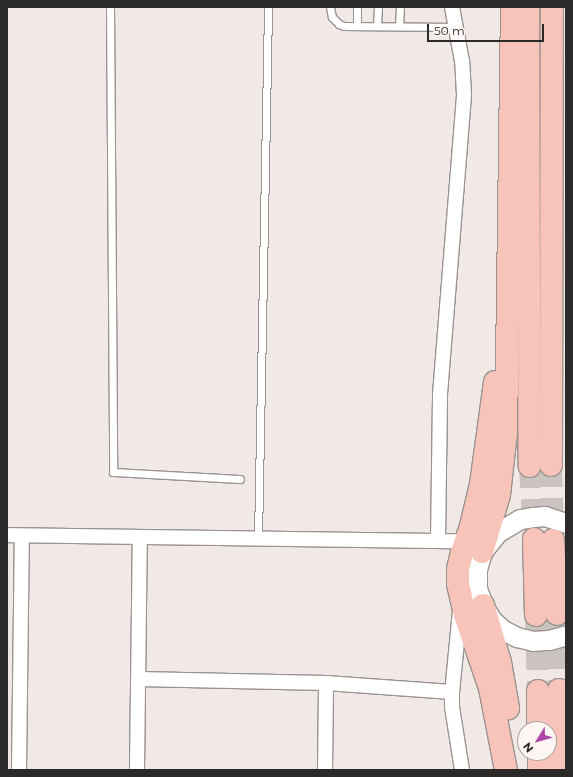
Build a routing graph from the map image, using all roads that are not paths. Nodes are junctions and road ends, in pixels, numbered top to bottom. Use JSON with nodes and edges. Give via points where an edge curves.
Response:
{"nodes":[{"id":1,"x":110,"y":7,"type":"edge"},
{"id":2,"x":268,"y":7,"type":"edge"},
{"id":3,"x":330,"y":7,"type":"edge"},
{"id":4,"x":358,"y":7,"type":"edge"},
{"id":5,"x":378,"y":7,"type":"edge"},
{"id":6,"x":400,"y":7,"type":"edge"},
{"id":7,"x":452,"y":7,"type":"edge"},
{"id":8,"x":512,"y":7,"type":"edge"},
{"id":9,"x":528,"y":7,"type":"edge"},
{"id":10,"x":552,"y":7,"type":"edge"},
{"id":11,"x":357,"y":26,"type":"junction"},
{"id":12,"x":378,"y":26,"type":"junction"},
{"id":13,"x":399,"y":26,"type":"junction"},
{"id":14,"x":456,"y":28,"type":"junction"},
{"id":15,"x":240,"y":479,"type":"dead end"},
{"id":16,"x":566,"y":523,"type":"edge"},
{"id":17,"x":7,"y":535,"type":"edge"},
{"id":18,"x":22,"y":536,"type":"junction"},
{"id":19,"x":140,"y":538,"type":"junction"},
{"id":20,"x":258,"y":539,"type":"junction"},
{"id":21,"x":544,"y":540,"type":"tunnel mouth"},
{"id":22,"x":438,"y":541,"type":"junction"},
{"id":23,"x":474,"y":547,"type":"junction"},
{"id":24,"x":461,"y":599,"type":"junction"},
{"id":25,"x":483,"y":605,"type":"junction"},
{"id":26,"x":547,"y":615,"type":"tunnel mouth"},
{"id":27,"x":566,"y":635,"type":"edge"},
{"id":28,"x":14,"y":672,"type":"edge"},
{"id":29,"x":138,"y":679,"type":"junction"},
{"id":30,"x":326,"y":683,"type":"junction"},
{"id":31,"x":452,"y":692,"type":"junction"},
{"id":32,"x":540,"y":721,"type":"edge"},
{"id":33,"x":553,"y":721,"type":"edge"},
{"id":34,"x":557,"y":750,"type":"edge"},
{"id":35,"x":19,"y":770,"type":"edge"},
{"id":36,"x":137,"y":770,"type":"edge"},
{"id":37,"x":325,"y":770,"type":"edge"},
{"id":38,"x":462,"y":770,"type":"edge"},
{"id":39,"x":506,"y":770,"type":"edge"},
{"id":40,"x":515,"y":770,"type":"edge"},
{"id":41,"x":560,"y":770,"type":"edge"}],
"edges":[{"from":1,"to":15,"type":"lane","via":[[113,472]]},
{"from":2,"to":20,"type":"lane"},
{"from":3,"to":11,"type":"lane","via":[[332,17],[339,24]]},
{"from":4,"to":11,"type":"lane"},
{"from":5,"to":12,"type":"lane"},
{"from":6,"to":13,"type":"lane"},
{"from":7,"to":14,"type":"street"},
{"from":8,"to":23,"type":"main road","via":[[507,406],[504,460],[499,495]]},
{"from":9,"to":10,"type":"main road","via":[[540,465]]},
{"from":11,"to":12,"type":"lane"},
{"from":12,"to":13,"type":"lane"},
{"from":13,"to":14,"type":"lane"},
{"from":14,"to":22,"type":"street","via":[[464,94],[441,380]]},
{"from":16,"to":23,"type":"main road","via":[[545,516],[520,519]]},
{"from":17,"to":18,"type":"street"},
{"from":18,"to":19,"type":"street"},
{"from":18,"to":28,"type":"street"},
{"from":19,"to":20,"type":"street"},
{"from":19,"to":29,"type":"street"},
{"from":20,"to":22,"type":"street"},
{"from":21,"to":26,"type":"main road"},
{"from":22,"to":23,"type":"street"},
{"from":23,"to":24,"type":"main road","via":[[458,570]]},
{"from":23,"to":25,"type":"main road","via":[[478,570],[477,588]]},
{"from":24,"to":31,"type":"street"},
{"from":24,"to":39,"type":"main road","via":[[490,688]]},
{"from":25,"to":27,"type":"main road","via":[[491,619],[503,630],[518,637],[533,641]]},
{"from":25,"to":40,"type":"main road","via":[[506,691]]},
{"from":28,"to":35,"type":"street"},
{"from":29,"to":30,"type":"street"},
{"from":29,"to":36,"type":"street"},
{"from":30,"to":31,"type":"street"},
{"from":30,"to":37,"type":"street"},
{"from":31,"to":38,"type":"street"},
{"from":32,"to":33,"type":"main road","via":[[548,690]]},
{"from":34,"to":41,"type":"main road"}]}
